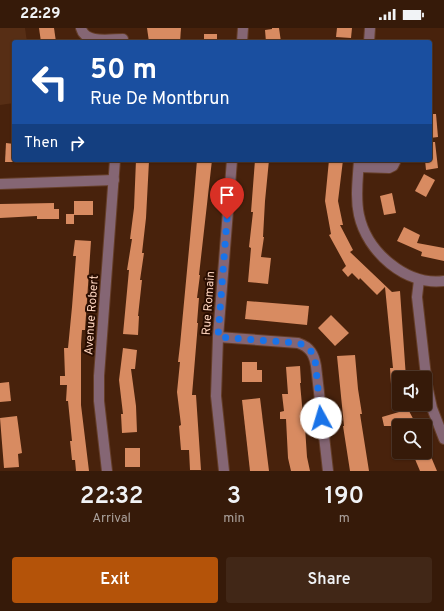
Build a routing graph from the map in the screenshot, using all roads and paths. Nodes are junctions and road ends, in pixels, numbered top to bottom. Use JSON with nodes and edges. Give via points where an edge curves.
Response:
{"nodes":[{"id":1,"x":80,"y":28,"type":"edge"},
{"id":2,"x":123,"y":28,"type":"edge"},
{"id":3,"x":243,"y":28,"type":"edge"},
{"id":4,"x":370,"y":28,"type":"edge"},
{"id":5,"x":123,"y":40,"type":"edge"},
{"id":6,"x":242,"y":40,"type":"edge"},
{"id":7,"x":369,"y":40,"type":"edge"},
{"id":8,"x":115,"y":162,"type":"edge"},
{"id":9,"x":232,"y":162,"type":"edge"},
{"id":10,"x":395,"y":162,"type":"edge"},
{"id":11,"x":359,"y":164,"type":"edge"},
{"id":12,"x":114,"y":180,"type":"junction"},
{"id":13,"x":0,"y":184,"type":"edge"},
{"id":14,"x":420,"y":280,"type":"junction"},
{"id":15,"x":444,"y":281,"type":"edge"},
{"id":16,"x":218,"y":337,"type":"junction"},
{"id":17,"x":444,"y":439,"type":"edge"},
{"id":18,"x":107,"y":471,"type":"edge"},
{"id":19,"x":224,"y":471,"type":"edge"},
{"id":20,"x":328,"y":471,"type":"edge"}],
"edges":[{"from":1,"to":5,"type":"street","via":[[85,36],[90,38]]},
{"from":2,"to":5,"type":"street"},
{"from":3,"to":6,"type":"street"},
{"from":4,"to":7,"type":"street"},
{"from":8,"to":12,"type":"street","name":"Avenue Robert"},
{"from":9,"to":16,"type":"street","name":"Rue Romain"},
{"from":10,"to":11,"type":"street","via":[[389,168]]},
{"from":11,"to":14,"type":"street","via":[[357,204],[365,234],[385,259]]},
{"from":12,"to":13,"type":"street"},
{"from":12,"to":18,"type":"street","name":"Avenue Robert","via":[[99,376],[99,401]]},
{"from":14,"to":15,"type":"street"},
{"from":14,"to":17,"type":"street","via":[[417,297],[427,385],[432,408]]},
{"from":16,"to":19,"type":"street","name":"Rue Romain","via":[[216,396]]},
{"from":16,"to":20,"type":"street","via":[[298,343],[309,348],[316,366]]}]}
